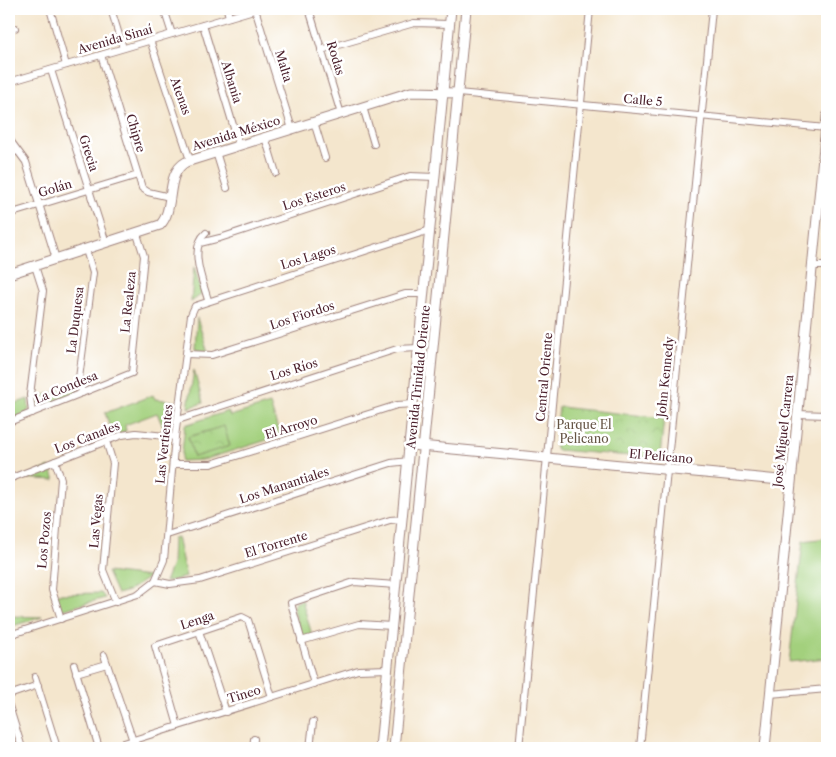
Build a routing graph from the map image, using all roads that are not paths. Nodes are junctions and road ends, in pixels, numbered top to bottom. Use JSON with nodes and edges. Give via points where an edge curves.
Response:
{"nodes":[{"id":1,"x":50,"y":9,"type":"edge"},
{"id":2,"x":111,"y":9,"type":"edge"},
{"id":3,"x":164,"y":9,"type":"edge"},
{"id":4,"x":227,"y":9,"type":"edge"},
{"id":5,"x":256,"y":9,"type":"edge"},
{"id":6,"x":309,"y":9,"type":"edge"},
{"id":7,"x":451,"y":9,"type":"edge"},
{"id":8,"x":466,"y":9,"type":"edge"},
{"id":9,"x":590,"y":9,"type":"edge"},
{"id":10,"x":712,"y":9,"type":"edge"},
{"id":11,"x":229,"y":17,"type":"junction"},
{"id":12,"x":450,"y":24,"type":"junction"},
{"id":13,"x":203,"y":25,"type":"junction"},
{"id":14,"x":172,"y":34,"type":"junction"},
{"id":15,"x":150,"y":40,"type":"junction"},
{"id":16,"x":123,"y":48,"type":"junction"},
{"id":17,"x":321,"y":50,"type":"junction"},
{"id":18,"x":101,"y":55,"type":"junction"},
{"id":19,"x":66,"y":65,"type":"junction"},
{"id":20,"x":51,"y":70,"type":"junction"},
{"id":21,"x":9,"y":82,"type":"edge"},
{"id":22,"x":443,"y":92,"type":"junction"},
{"id":23,"x":458,"y":93,"type":"junction"},
{"id":24,"x":581,"y":105,"type":"junction"},
{"id":25,"x":362,"y":107,"type":"junction"},
{"id":26,"x":341,"y":114,"type":"junction"},
{"id":27,"x":702,"y":116,"type":"junction"},
{"id":28,"x":827,"y":116,"type":"edge"},
{"id":29,"x":314,"y":122,"type":"junction"},
{"id":30,"x":826,"y":128,"type":"edge"},
{"id":31,"x":292,"y":129,"type":"junction"},
{"id":32,"x":265,"y":137,"type":"junction"},
{"id":33,"x":9,"y":139,"type":"edge"},
{"id":34,"x":374,"y":144,"type":"dead end"},
{"id":35,"x":239,"y":145,"type":"junction"},
{"id":36,"x":17,"y":151,"type":"junction"},
{"id":37,"x":216,"y":152,"type":"junction"},
{"id":38,"x":9,"y":154,"type":"edge"},
{"id":39,"x":325,"y":158,"type":"dead end"},
{"id":40,"x":190,"y":160,"type":"junction"},
{"id":41,"x":276,"y":172,"type":"dead end"},
{"id":42,"x":138,"y":175,"type":"junction"},
{"id":43,"x":435,"y":177,"type":"junction"},
{"id":44,"x":227,"y":188,"type":"dead end"},
{"id":45,"x":89,"y":190,"type":"junction"},
{"id":46,"x":170,"y":197,"type":"junction"},
{"id":47,"x":40,"y":205,"type":"junction"},
{"id":48,"x":9,"y":214,"type":"edge"},
{"id":49,"x":430,"y":230,"type":"junction"},
{"id":50,"x":206,"y":233,"type":"dead end"},
{"id":51,"x":137,"y":234,"type":"junction"},
{"id":52,"x":106,"y":243,"type":"junction"},
{"id":53,"x":200,"y":243,"type":"junction"},
{"id":54,"x":86,"y":250,"type":"junction"},
{"id":55,"x":56,"y":259,"type":"junction"},
{"id":56,"x":35,"y":266,"type":"junction"},
{"id":57,"x":813,"y":266,"type":"junction"},
{"id":58,"x":827,"y":266,"type":"edge"},
{"id":59,"x":9,"y":274,"type":"edge"},
{"id":60,"x":424,"y":294,"type":"junction"},
{"id":61,"x":208,"y":300,"type":"junction"},
{"id":62,"x":193,"y":308,"type":"joint"},
{"id":63,"x":419,"y":348,"type":"junction"},
{"id":64,"x":186,"y":354,"type":"junction"},
{"id":65,"x":132,"y":373,"type":"joint"},
{"id":66,"x":82,"y":393,"type":"junction"},
{"id":67,"x":414,"y":404,"type":"junction"},
{"id":68,"x":32,"y":413,"type":"junction"},
{"id":69,"x":797,"y":414,"type":"junction"},
{"id":70,"x":827,"y":415,"type":"edge"},
{"id":71,"x":178,"y":420,"type":"junction"},
{"id":72,"x":9,"y":422,"type":"edge"},
{"id":73,"x":176,"y":437,"type":"junction"},
{"id":74,"x":106,"y":441,"type":"junction"},
{"id":75,"x":410,"y":445,"type":"junction"},
{"id":76,"x":424,"y":446,"type":"junction"},
{"id":77,"x":547,"y":458,"type":"junction"},
{"id":78,"x":55,"y":461,"type":"junction"},
{"id":79,"x":409,"y":461,"type":"junction"},
{"id":80,"x":173,"y":464,"type":"junction"},
{"id":81,"x":667,"y":469,"type":"junction"},
{"id":82,"x":9,"y":479,"type":"edge"},
{"id":83,"x":790,"y":481,"type":"junction"},
{"id":84,"x":403,"y":519,"type":"junction"},
{"id":85,"x":167,"y":535,"type":"junction"},
{"id":86,"x":155,"y":581,"type":"junction"},
{"id":87,"x":396,"y":584,"type":"junction"},
{"id":88,"x":116,"y":602,"type":"junction"},
{"id":89,"x":61,"y":619,"type":"junction"},
{"id":90,"x":392,"y":626,"type":"junction"},
{"id":91,"x":199,"y":631,"type":"junction"},
{"id":92,"x":9,"y":635,"type":"edge"},
{"id":93,"x":301,"y":641,"type":"junction"},
{"id":94,"x":104,"y":655,"type":"dead end"},
{"id":95,"x":107,"y":664,"type":"junction"},
{"id":96,"x":74,"y":665,"type":"dead end"},
{"id":97,"x":388,"y":669,"type":"junction"},
{"id":98,"x":76,"y":674,"type":"junction"},
{"id":99,"x":35,"y":677,"type":"dead end"},
{"id":100,"x":314,"y":684,"type":"junction"},
{"id":101,"x":38,"y":685,"type":"junction"},
{"id":102,"x":827,"y":689,"type":"edge"},
{"id":103,"x":770,"y":694,"type":"junction"},
{"id":104,"x":9,"y":695,"type":"edge"},
{"id":105,"x":272,"y":697,"type":"junction"},
{"id":106,"x":9,"y":706,"type":"edge"},
{"id":107,"x":226,"y":712,"type":"junction"},
{"id":108,"x":313,"y":722,"type":"dead end"},
{"id":109,"x":178,"y":726,"type":"junction"},
{"id":110,"x":254,"y":739,"type":"dead end"},
{"id":111,"x":133,"y":741,"type":"junction"},
{"id":112,"x":22,"y":748,"type":"edge"},
{"id":113,"x":58,"y":748,"type":"edge"},
{"id":114,"x":99,"y":748,"type":"edge"},
{"id":115,"x":108,"y":748,"type":"edge"},
{"id":116,"x":253,"y":748,"type":"edge"},
{"id":117,"x":310,"y":748,"type":"edge"},
{"id":118,"x":380,"y":748,"type":"edge"},
{"id":119,"x":394,"y":748,"type":"edge"},
{"id":120,"x":519,"y":748,"type":"edge"},
{"id":121,"x":640,"y":748,"type":"edge"},
{"id":122,"x":765,"y":748,"type":"edge"}],
"edges":[{"from":1,"to":19,"type":"street"},
{"from":2,"to":16,"type":"street"},
{"from":3,"to":14,"type":"street"},
{"from":4,"to":11,"type":"street"},
{"from":5,"to":11,"type":"street","name":"Avenida Sinaí"},
{"from":5,"to":31,"type":"street","name":"Malta"},
{"from":6,"to":17,"type":"street","name":"Rodas"},
{"from":7,"to":12,"type":"street","name":"Avenida Trinidad Oriente"},
{"from":8,"to":23,"type":"street","name":"Avenida Trinidad Oriente"},
{"from":9,"to":24,"type":"street","name":"Central Oriente"},
{"from":10,"to":27,"type":"street","name":"John Kennedy"},
{"from":11,"to":13,"type":"street","name":"Avenida Sinaí"},
{"from":12,"to":17,"type":"street","via":[[414,22]]},
{"from":12,"to":22,"type":"street","name":"Avenida Trinidad Oriente"},
{"from":13,"to":14,"type":"street","name":"Avenida Sinaí"},
{"from":13,"to":35,"type":"street","name":"Albania"},
{"from":14,"to":15,"type":"street","name":"Avenida Sinaí"},
{"from":15,"to":16,"type":"street","name":"Avenida Sinaí"},
{"from":15,"to":40,"type":"street","name":"Atenas"},
{"from":16,"to":18,"type":"street","name":"Avenida Sinaí"},
{"from":17,"to":26,"type":"street","name":"Rodas"},
{"from":18,"to":19,"type":"street","name":"Avenida Sinaí"},
{"from":18,"to":42,"type":"street","name":"Chipre"},
{"from":19,"to":20,"type":"street","name":"Avenida Sinaí"},
{"from":20,"to":21,"type":"street","name":"Avenida Sinaí"},
{"from":20,"to":45,"type":"street","name":"Grecia"},
{"from":22,"to":23,"type":"street","name":"Avenida México"},
{"from":22,"to":25,"type":"street","name":"Avenida México","via":[[411,92]]},
{"from":22,"to":43,"type":"street","name":"Avenida Trinidad Oriente"},
{"from":23,"to":24,"type":"street","name":"Calle 5"},
{"from":23,"to":76,"type":"street","name":"Avenida Trinidad Oriente"},
{"from":24,"to":27,"type":"street","name":"Calle 5"},
{"from":24,"to":77,"type":"street","name":"Central Oriente"},
{"from":25,"to":26,"type":"street","name":"Avenida México"},
{"from":25,"to":34,"type":"street"},
{"from":26,"to":29,"type":"street","name":"Avenida México"},
{"from":27,"to":30,"type":"street","name":"Calle 5"},
{"from":27,"to":81,"type":"street","name":"John Kennedy"},
{"from":28,"to":30,"type":"street","name":"José Miguel Carrera"},
{"from":29,"to":31,"type":"street","name":"Avenida México"},
{"from":29,"to":39,"type":"street"},
{"from":30,"to":57,"type":"street","name":"José Miguel Carrera"},
{"from":31,"to":32,"type":"street","name":"Avenida México"},
{"from":32,"to":35,"type":"street","name":"Avenida México"},
{"from":32,"to":41,"type":"street"},
{"from":33,"to":36,"type":"street"},
{"from":35,"to":37,"type":"street","name":"Avenida México"},
{"from":36,"to":38,"type":"street"},
{"from":36,"to":47,"type":"street","via":[[26,162]]},
{"from":37,"to":40,"type":"street","name":"Avenida México"},
{"from":37,"to":44,"type":"street"},
{"from":40,"to":46,"type":"street","name":"Avenida México","via":[[177,170]]},
{"from":42,"to":45,"type":"street","name":"Golán"},
{"from":42,"to":46,"type":"street","name":"Chipre","via":[[145,191]]},
{"from":43,"to":49,"type":"street","name":"Avenida Trinidad Oriente"},
{"from":43,"to":53,"type":"street","name":"Los Esteros","via":[[410,176]]},
{"from":45,"to":47,"type":"street","name":"Golán"},
{"from":45,"to":52,"type":"street","name":"Grecia"},
{"from":46,"to":51,"type":"street","name":"Avenida México","via":[[162,223]]},
{"from":47,"to":48,"type":"street","name":"Golán"},
{"from":47,"to":55,"type":"street"},
{"from":49,"to":60,"type":"street","name":"Avenida Trinidad Oriente"},
{"from":49,"to":61,"type":"street","name":"Los Lagos"},
{"from":50,"to":53,"type":"street"},
{"from":51,"to":52,"type":"street","name":"Avenida México"},
{"from":51,"to":65,"type":"street","name":"La Realeza","via":[[144,256]]},
{"from":52,"to":54,"type":"street","name":"Avenida México"},
{"from":53,"to":61,"type":"street","via":[[198,262]]},
{"from":54,"to":55,"type":"street","name":"Avenida México"},
{"from":54,"to":66,"type":"street","name":"La Duquesa","via":[[93,272],[79,378]]},
{"from":55,"to":56,"type":"street","name":"Avenida México"},
{"from":56,"to":59,"type":"street","name":"Avenida México"},
{"from":56,"to":68,"type":"street","via":[[43,291],[30,395]]},
{"from":57,"to":58,"type":"street"},
{"from":57,"to":69,"type":"street","name":"José Miguel Carrera"},
{"from":60,"to":63,"type":"street","name":"Avenida Trinidad Oriente"},
{"from":60,"to":64,"type":"street","name":"Los Fiordos","via":[[405,294],[212,355]]},
{"from":61,"to":62,"type":"street","name":"Los Lagos"},
{"from":62,"to":64,"type":"street","name":"Las Vertientes"},
{"from":63,"to":67,"type":"street","name":"Avenida Trinidad Oriente"},
{"from":63,"to":71,"type":"street","name":"Los Ríos","via":[[397,349]]},
{"from":64,"to":71,"type":"street","name":"Las Vertientes"},
{"from":65,"to":66,"type":"street","name":"La Condesa"},
{"from":66,"to":68,"type":"street","name":"La Condesa"},
{"from":67,"to":75,"type":"street","name":"Avenida Trinidad Oriente"},
{"from":67,"to":80,"type":"street","name":"El Arroyo","via":[[397,405],[211,464]]},
{"from":68,"to":72,"type":"street","name":"La Condesa"},
{"from":69,"to":70,"type":"street"},
{"from":69,"to":83,"type":"street","name":"José Miguel Carrera"},
{"from":71,"to":73,"type":"street","name":"Las Vertientes"},
{"from":73,"to":74,"type":"street","name":"Los Canales","via":[[128,433]]},
{"from":73,"to":80,"type":"street","name":"Las Vertientes"},
{"from":74,"to":78,"type":"street","name":"Los Canales"},
{"from":74,"to":88,"type":"street","name":"Las Vegas","via":[[113,463],[103,566]]},
{"from":75,"to":76,"type":"street","name":"El Pelícano"},
{"from":75,"to":79,"type":"street","name":"Avenida Trinidad Oriente"},
{"from":76,"to":77,"type":"street","name":"El Pelícano"},
{"from":76,"to":119,"type":"street","name":"Avenida Trinidad Oriente"},
{"from":77,"to":81,"type":"street","name":"El Pelícano"},
{"from":77,"to":120,"type":"street","name":"Central Oriente"},
{"from":78,"to":82,"type":"street","name":"Los Canales"},
{"from":78,"to":89,"type":"street","name":"Los Pozos","via":[[61,479],[52,590]]},
{"from":79,"to":84,"type":"street","name":"Avenida Trinidad Oriente"},
{"from":79,"to":85,"type":"street","name":"Los Manantiales","via":[[391,463]]},
{"from":80,"to":85,"type":"street","name":"Las Vertientes"},
{"from":81,"to":83,"type":"street","name":"El Pelícano"},
{"from":81,"to":121,"type":"street","name":"John Kennedy"},
{"from":83,"to":103,"type":"street","name":"José Miguel Carrera"},
{"from":84,"to":86,"type":"street","name":"El Torrente","via":[[390,520],[200,580],[170,584]]},
{"from":84,"to":87,"type":"street","name":"Avenida Trinidad Oriente"},
{"from":85,"to":86,"type":"street","name":"Las Vertientes","via":[[164,560]]},
{"from":86,"to":88,"type":"street","via":[[138,594]]},
{"from":87,"to":90,"type":"street","name":"Avenida Trinidad Oriente"},
{"from":87,"to":93,"type":"street","via":[[354,582],[290,603]]},
{"from":88,"to":89,"type":"street"},
{"from":89,"to":92,"type":"street"},
{"from":90,"to":93,"type":"street","via":[[359,624]]},
{"from":90,"to":97,"type":"street","name":"Avenida Trinidad Oriente"},
{"from":91,"to":105,"type":"street","name":"Lenga","via":[[246,618]]},
{"from":91,"to":107,"type":"street"},
{"from":91,"to":109,"type":"street","name":"Lenga","via":[[155,646]]},
{"from":93,"to":100,"type":"street"},
{"from":94,"to":95,"type":"street"},
{"from":95,"to":98,"type":"street"},
{"from":95,"to":111,"type":"street"},
{"from":96,"to":98,"type":"street"},
{"from":97,"to":100,"type":"street","name":"Tineo","via":[[363,669]]},
{"from":97,"to":118,"type":"street","name":"Avenida Trinidad Oriente"},
{"from":98,"to":114,"type":"street"},
{"from":99,"to":101,"type":"street"},
{"from":100,"to":105,"type":"street","name":"Tineo"},
{"from":101,"to":104,"type":"street"},
{"from":101,"to":113,"type":"street"},
{"from":102,"to":103,"type":"street"},
{"from":103,"to":122,"type":"street","name":"José Miguel Carrera"},
{"from":105,"to":107,"type":"street","name":"Tineo"},
{"from":106,"to":112,"type":"street"},
{"from":107,"to":109,"type":"street","name":"Tineo"},
{"from":108,"to":117,"type":"street"},
{"from":109,"to":111,"type":"street","name":"Tineo"},
{"from":110,"to":116,"type":"street"},
{"from":111,"to":115,"type":"street","name":"Tineo"}]}
